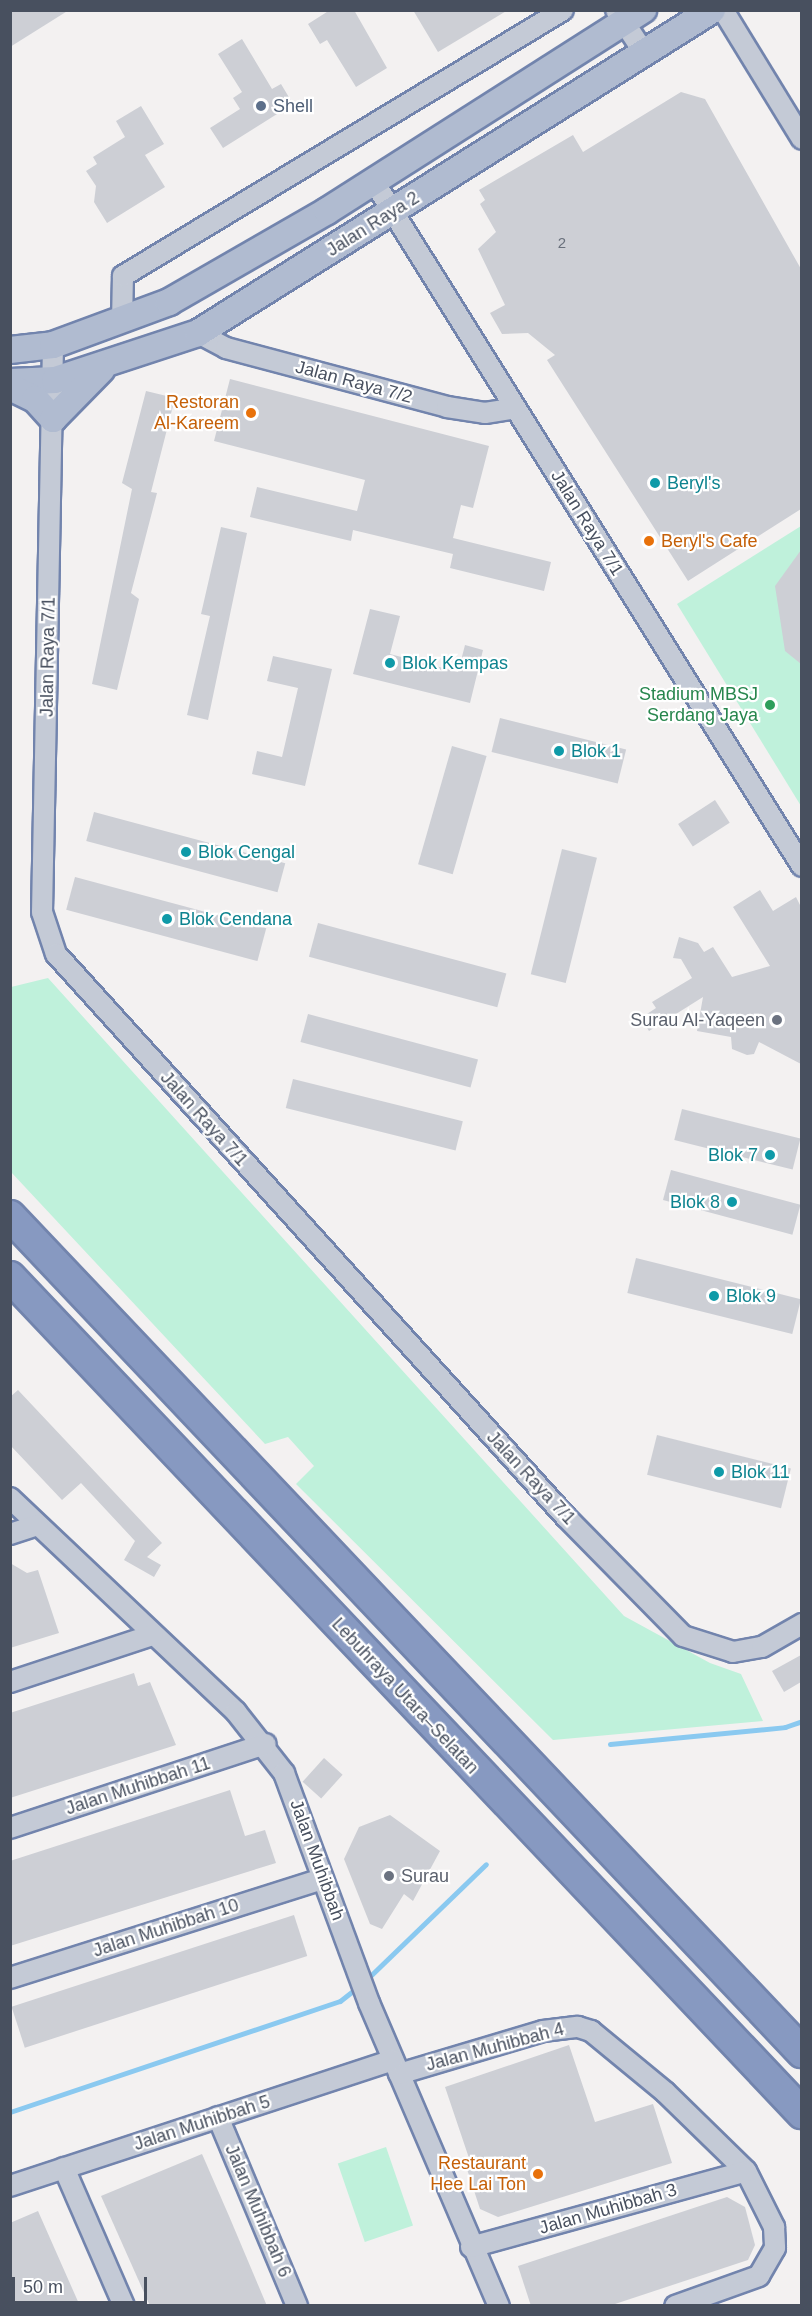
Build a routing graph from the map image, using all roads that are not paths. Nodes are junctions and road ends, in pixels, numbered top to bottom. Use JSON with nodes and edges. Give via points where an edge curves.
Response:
{"nodes":[{"id":1,"x":563,"y":10,"type":"edge"},
{"id":2,"x":712,"y":10,"type":"edge"},
{"id":3,"x":723,"y":10,"type":"edge"},
{"id":4,"x":628,"y":14,"type":"edge"},
{"id":5,"x":643,"y":51,"type":"junction"},
{"id":6,"x":801,"y":139,"type":"edge"},
{"id":7,"x":373,"y":180,"type":"junction"},
{"id":8,"x":393,"y":212,"type":"junction"},
{"id":9,"x":122,"y":322,"type":"junction"},
{"id":10,"x":198,"y":333,"type":"junction"},
{"id":11,"x":53,"y":345,"type":"junction"},
{"id":12,"x":10,"y":350,"type":"edge"},
{"id":13,"x":106,"y":366,"type":"junction"},
{"id":14,"x":55,"y":380,"type":"junction"},
{"id":15,"x":10,"y":385,"type":"edge"},
{"id":16,"x":515,"y":408,"type":"junction"},
{"id":17,"x":53,"y":419,"type":"junction"},
{"id":18,"x":801,"y":866,"type":"edge"},
{"id":19,"x":10,"y":1216,"type":"edge"},
{"id":20,"x":10,"y":1277,"type":"edge"},
{"id":21,"x":10,"y":1498,"type":"edge"},
{"id":22,"x":38,"y":1525,"type":"junction"},
{"id":23,"x":10,"y":1534,"type":"edge"},
{"id":24,"x":801,"y":1624,"type":"edge"},
{"id":25,"x":152,"y":1635,"type":"junction"},
{"id":26,"x":10,"y":1682,"type":"edge"},
{"id":27,"x":266,"y":1744,"type":"junction"},
{"id":28,"x":10,"y":1828,"type":"edge"},
{"id":29,"x":322,"y":1879,"type":"junction"},
{"id":30,"x":10,"y":1978,"type":"edge"},
{"id":31,"x":801,"y":2052,"type":"edge"},
{"id":32,"x":396,"y":2067,"type":"junction"},
{"id":33,"x":801,"y":2113,"type":"edge"},
{"id":34,"x":218,"y":2117,"type":"junction"},
{"id":35,"x":64,"y":2168,"type":"junction"},
{"id":36,"x":746,"y":2171,"type":"junction"},
{"id":37,"x":10,"y":2186,"type":"edge"},
{"id":38,"x":471,"y":2247,"type":"junction"},
{"id":39,"x":124,"y":2306,"type":"edge"},
{"id":40,"x":297,"y":2306,"type":"edge"},
{"id":41,"x":499,"y":2306,"type":"edge"},
{"id":42,"x":675,"y":2306,"type":"edge"}],
"edges":[{"from":1,"to":9,"type":"street","via":[[123,276]]},
{"from":2,"to":5,"type":"main road","name":"Jalan Raya 2"},
{"from":3,"to":6,"type":"street"},
{"from":4,"to":5,"type":"street"},
{"from":4,"to":7,"type":"main road","name":"Jalan Raya 2"},
{"from":5,"to":8,"type":"main road","name":"Jalan Raya 2"},
{"from":7,"to":8,"type":"street","name":"Jalan Raya 7/1"},
{"from":7,"to":9,"type":"main road","name":"Jalan Raya 2","via":[[169,302]]},
{"from":8,"to":10,"type":"main road","name":"Jalan Raya 2"},
{"from":8,"to":16,"type":"street","name":"Jalan Raya 7/1"},
{"from":9,"to":11,"type":"main road","name":"Jalan Raya 2"},
{"from":10,"to":13,"type":"main road","name":"Jalan Raya 2"},
{"from":10,"to":16,"type":"street","name":"Jalan Raya 7/2","via":[[226,348],[447,407],[485,413]]},
{"from":11,"to":12,"type":"main road","name":"Jalan Raya 2"},
{"from":11,"to":14,"type":"street","name":"Jalan Raya 7/1"},
{"from":13,"to":14,"type":"main road","name":"Jalan Raya 2"},
{"from":13,"to":17,"type":"main road"},
{"from":14,"to":15,"type":"main road","name":"Jalan Raya 2"},
{"from":14,"to":17,"type":"street","name":"Jalan Raya 7/1"},
{"from":15,"to":17,"type":"main road","via":[[35,399]]},
{"from":16,"to":18,"type":"street","name":"Jalan Raya 7/1"},
{"from":17,"to":24,"type":"street","name":"Jalan Raya 7/1","via":[[42,912],[56,954],[566,1517],[683,1636],[733,1652],[762,1647]]},
{"from":19,"to":31,"type":"highway"},
{"from":20,"to":33,"type":"highway","name":"Lebuhraya Utara–Selatan"},
{"from":21,"to":22,"type":"street","name":"Jalan Muhibbah"},
{"from":22,"to":23,"type":"street"},
{"from":22,"to":25,"type":"street","name":"Jalan Muhibbah"},
{"from":25,"to":26,"type":"street"},
{"from":25,"to":27,"type":"street","name":"Jalan Muhibbah"},
{"from":27,"to":28,"type":"street","name":"Jalan Muhibbah 11"},
{"from":27,"to":29,"type":"street","name":"Jalan Muhibbah","via":[[298,1805]]},
{"from":29,"to":30,"type":"street","name":"Jalan Muhibbah 10"},
{"from":29,"to":32,"type":"street","name":"Jalan Muhibbah"},
{"from":32,"to":34,"type":"street","name":"Jalan Muhibbah 5"},
{"from":32,"to":36,"type":"street","name":"Jalan Muhibbah 4","via":[[562,2026],[591,2031],[665,2092]]},
{"from":32,"to":38,"type":"street","name":"Jalan Muhibbah"},
{"from":34,"to":35,"type":"street","name":"Jalan Muhibbah 5"},
{"from":34,"to":40,"type":"street","name":"Jalan Muhibbah 6"},
{"from":35,"to":37,"type":"street","name":"Jalan Muhibbah 5"},
{"from":35,"to":39,"type":"street"},
{"from":36,"to":38,"type":"street","name":"Jalan Muhibbah 3"},
{"from":36,"to":42,"type":"street","via":[[774,2227],[775,2248],[759,2276]]},
{"from":38,"to":41,"type":"street","name":"Jalan Muhibbah"}]}
